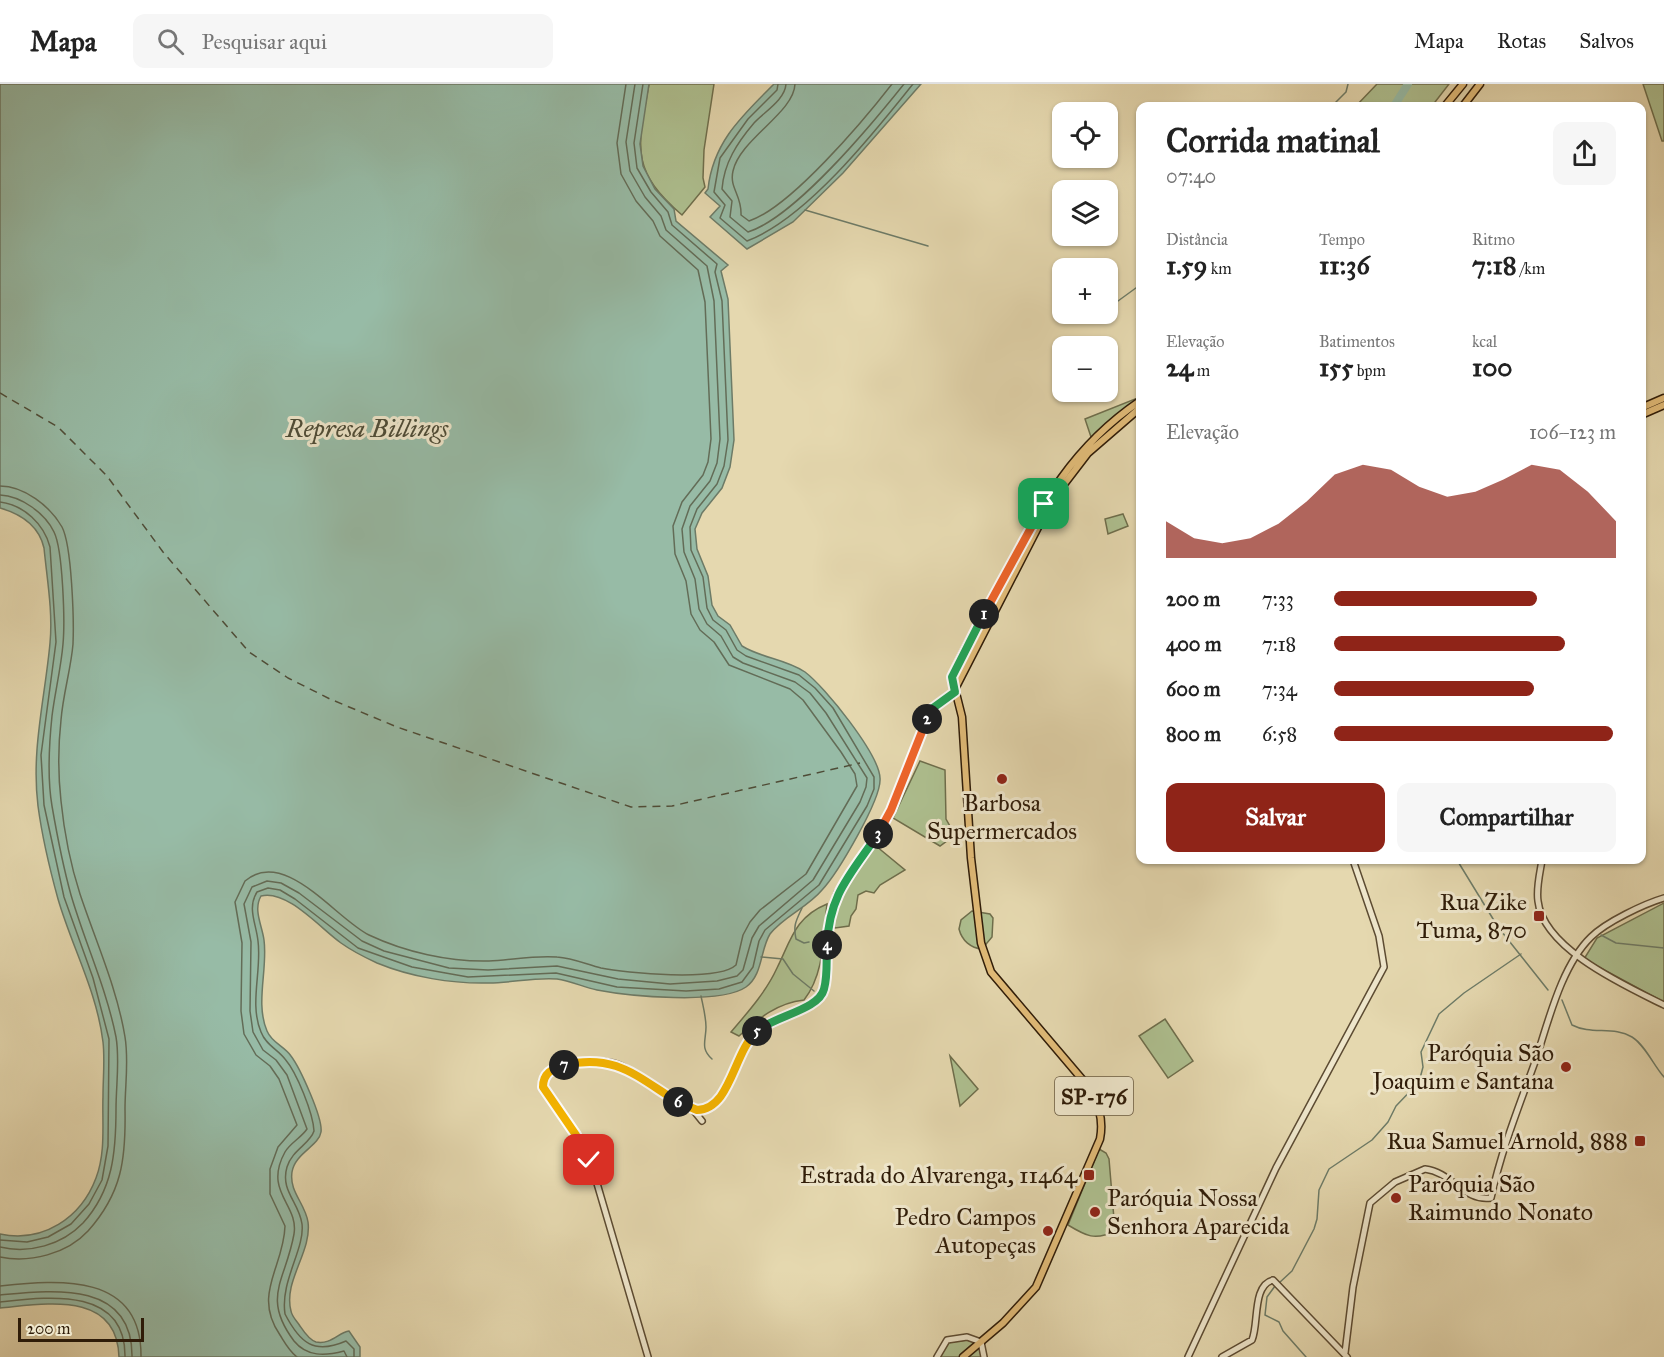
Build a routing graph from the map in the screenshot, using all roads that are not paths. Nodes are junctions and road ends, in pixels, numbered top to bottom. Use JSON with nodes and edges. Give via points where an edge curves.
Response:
{"nodes":[{"id":1,"x":1463,"y":84,"type":"edge"},
{"id":2,"x":1480,"y":84,"type":"edge"},
{"id":3,"x":1448,"y":102,"type":"edge"},
{"id":4,"x":1466,"y":102,"type":"edge"},
{"id":5,"x":1664,"y":398,"type":"edge"},
{"id":6,"x":1136,"y":404,"type":"edge"},
{"id":7,"x":1664,"y":405,"type":"edge"},
{"id":8,"x":1646,"y":406,"type":"edge"},
{"id":9,"x":1136,"y":411,"type":"edge"},
{"id":10,"x":1646,"y":413,"type":"edge"},
{"id":11,"x":956,"y":688,"type":"junction"},
{"id":12,"x":1354,"y":864,"type":"edge"},
{"id":13,"x":1542,"y":864,"type":"edge"},
{"id":14,"x":1664,"y":898,"type":"edge"},
{"id":15,"x":1577,"y":958,"type":"junction"},
{"id":16,"x":1664,"y":1005,"type":"edge"},
{"id":17,"x":693,"y":1109,"type":"junction"},
{"id":18,"x":702,"y":1121,"type":"dead end"},
{"id":19,"x":981,"y":1342,"type":"junction"},
{"id":20,"x":1346,"y":1355,"type":"edge"},
{"id":21,"x":648,"y":1357,"type":"edge"},
{"id":22,"x":938,"y":1357,"type":"edge"},
{"id":23,"x":963,"y":1357,"type":"edge"},
{"id":24,"x":984,"y":1357,"type":"edge"},
{"id":25,"x":1188,"y":1357,"type":"edge"},
{"id":26,"x":1222,"y":1357,"type":"edge"}],
"edges":[{"from":1,"to":3,"type":"main road"},
{"from":2,"to":4,"type":"main road"},
{"from":5,"to":8,"type":"main road"},
{"from":6,"to":11,"type":"main road","number":"SP-176","via":[[1083,448],[1036,517],[952,677]]},
{"from":7,"to":10,"type":"main road"},
{"from":9,"to":11,"type":"main road","via":[[1088,453],[1052,500]]},
{"from":11,"to":17,"type":"street","via":[[929,714],[891,810],[837,893],[828,924],[822,994],[815,1003],[761,1028],[740,1052],[718,1101],[707,1109]]},
{"from":11,"to":19,"type":"main road","number":"SP-176","via":[[983,952],[991,972],[1087,1085],[1097,1102],[1102,1127],[1042,1276],[1018,1308]]},
{"from":12,"to":25,"type":"street","via":[[1379,936],[1384,968],[1276,1168]]},
{"from":13,"to":15,"type":"street","via":[[1539,908]]},
{"from":14,"to":15,"type":"street","via":[[1599,931],[1586,942]]},
{"from":15,"to":16,"type":"street"},
{"from":15,"to":20,"type":"street","via":[[1553,1006],[1491,1198],[1475,1197],[1443,1174],[1425,1169],[1395,1182],[1372,1199],[1367,1209]]},
{"from":17,"to":18,"type":"street"},
{"from":17,"to":21,"type":"street","via":[[627,1068],[608,1062],[564,1065],[544,1078],[545,1092],[576,1135],[596,1180]]},
{"from":19,"to":22,"type":"street","via":[[971,1337],[949,1339]]},
{"from":19,"to":23,"type":"main road","number":"SP-176"},
{"from":19,"to":24,"type":"street"},
{"from":20,"to":26,"type":"street","via":[[1274,1280],[1266,1283],[1260,1295],[1252,1340]]}]}
